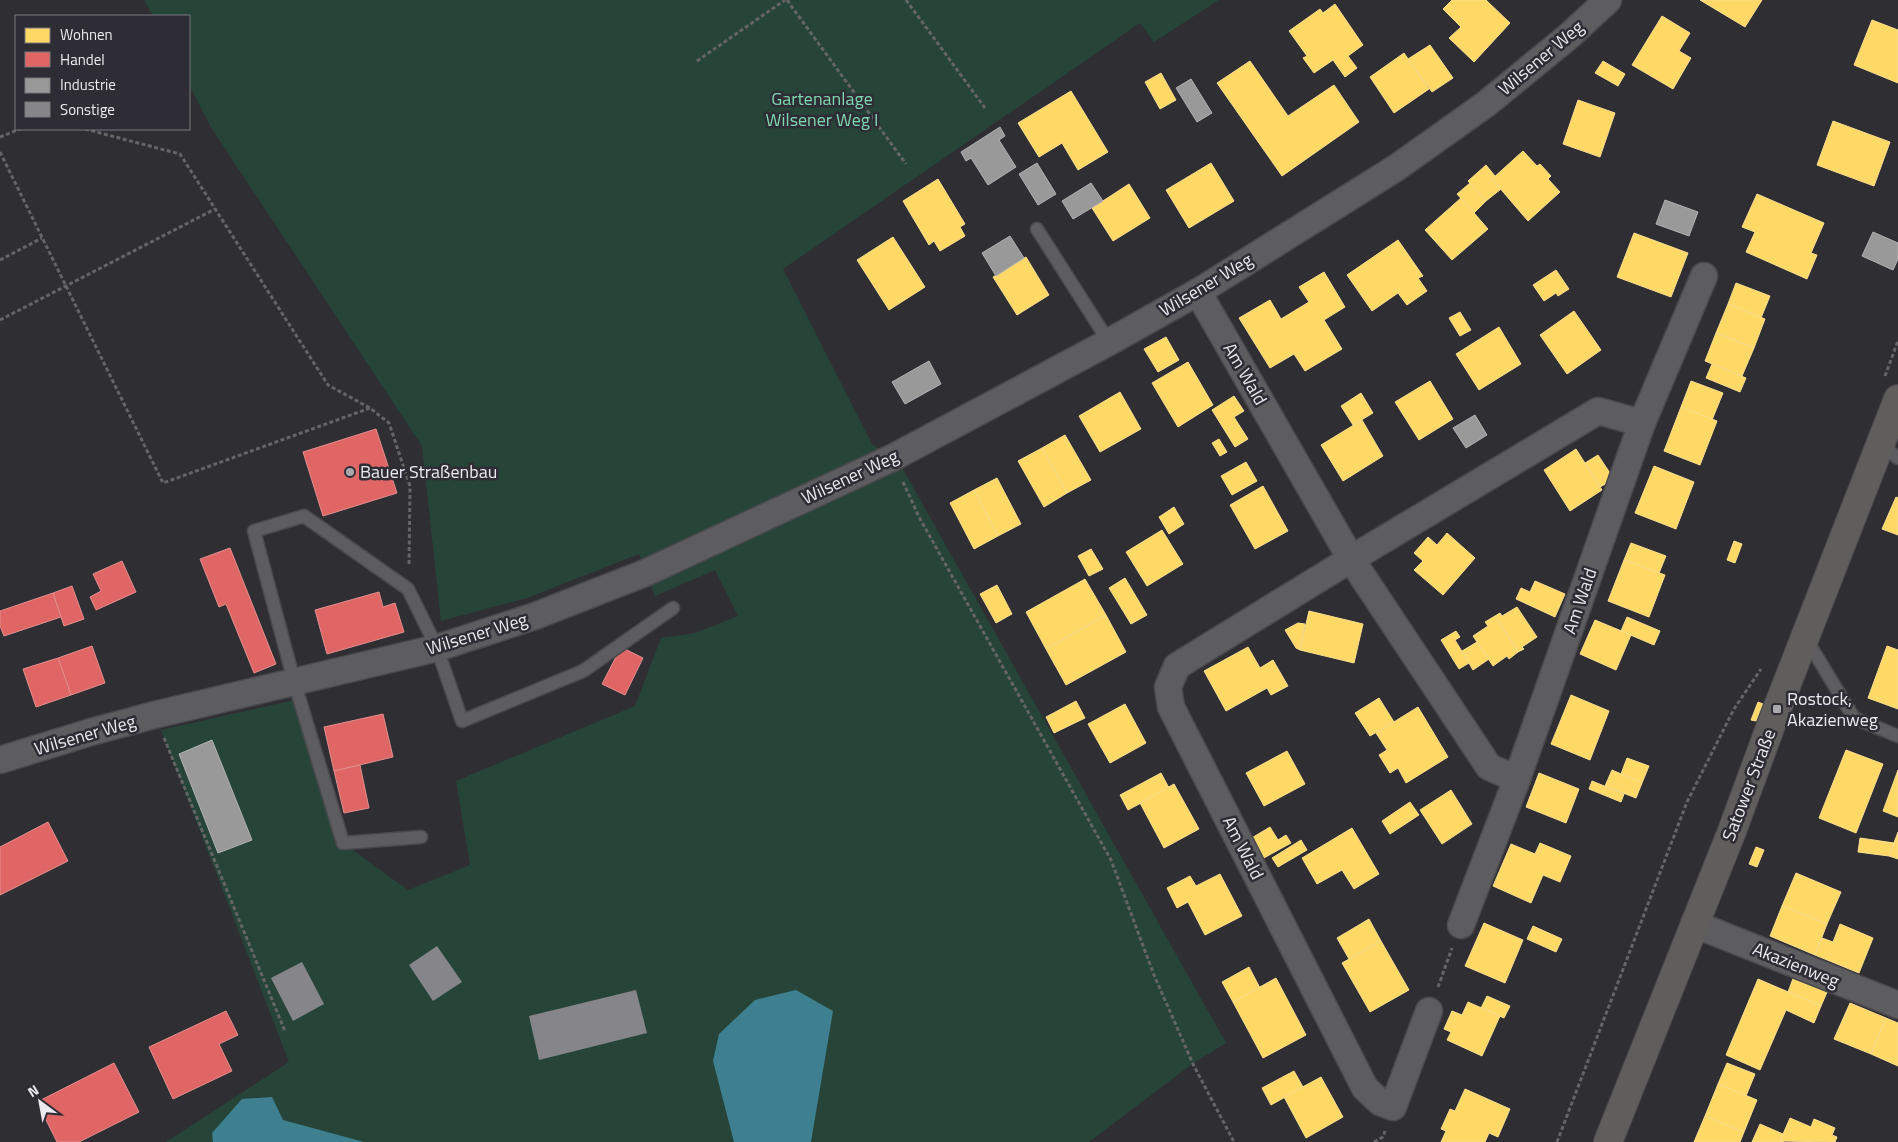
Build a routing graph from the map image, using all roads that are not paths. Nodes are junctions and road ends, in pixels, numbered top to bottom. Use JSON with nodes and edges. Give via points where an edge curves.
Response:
{"nodes":[{"id":1,"x":1608,"y":0,"type":"edge"},
{"id":2,"x":1037,"y":229,"type":"dead end"},
{"id":3,"x":1704,"y":276,"type":"dead end"},
{"id":4,"x":1198,"y":292,"type":"junction"},
{"id":5,"x":1109,"y":342,"type":"junction"},
{"id":6,"x":1890,"y":392,"type":"edge"},
{"id":7,"x":1642,"y":423,"type":"junction"},
{"id":8,"x":1889,"y":451,"type":"edge"},
{"id":9,"x":1351,"y":559,"type":"junction"},
{"id":10,"x":673,"y":608,"type":"dead end"},
{"id":11,"x":1805,"y":636,"type":"junction"},
{"id":12,"x":437,"y":648,"type":"junction"},
{"id":13,"x":294,"y":681,"type":"junction"},
{"id":14,"x":1898,"y":736,"type":"edge"},
{"id":15,"x":0,"y":760,"type":"edge"},
{"id":16,"x":1517,"y":778,"type":"junction"},
{"id":17,"x":421,"y":837,"type":"dead end"},
{"id":18,"x":1694,"y":924,"type":"junction"},
{"id":19,"x":1461,"y":925,"type":"road end"},
{"id":20,"x":1898,"y":1005,"type":"edge"},
{"id":21,"x":1429,"y":1011,"type":"road end"},
{"id":22,"x":1608,"y":1142,"type":"edge"}],
"edges":[{"from":1,"to":4,"type":"street","name":"Wilsener Weg","via":[[1486,104],[1396,168]]},
{"from":2,"to":5,"type":"lane"},
{"from":3,"to":7,"type":"street","name":"Am Wald"},
{"from":4,"to":5,"type":"street","name":"Wilsener Weg"},
{"from":4,"to":9,"type":"street","name":"Am Wald"},
{"from":5,"to":12,"type":"street","name":"Wilsener Weg","via":[[892,458],[645,573],[535,616]]},
{"from":6,"to":8,"type":"main road","name":"Satower Straße"},
{"from":7,"to":9,"type":"street","name":"Am Wald","via":[[1598,411]]},
{"from":7,"to":16,"type":"street","name":"Am Wald"},
{"from":8,"to":11,"type":"main road","name":"Satower Straße"},
{"from":9,"to":16,"type":"street","name":"Am Wald","via":[[1489,768]]},
{"from":9,"to":21,"type":"street","name":"Am Wald","via":[[1177,666],[1168,688],[1171,707],[1365,1088],[1380,1102],[1393,1107]]},
{"from":10,"to":12,"type":"lane","via":[[584,671],[462,721]]},
{"from":11,"to":14,"type":"lane","via":[[1854,718]]},
{"from":11,"to":18,"type":"main road","name":"Satower Straße"},
{"from":12,"to":13,"type":"street","name":"Wilsener Weg"},
{"from":12,"to":13,"type":"lane","via":[[408,589],[304,516],[254,531]]},
{"from":13,"to":15,"type":"street","name":"Wilsener Weg","via":[[154,715]]},
{"from":13,"to":17,"type":"lane","via":[[343,843]]},
{"from":16,"to":19,"type":"street","name":"Am Wald"},
{"from":18,"to":20,"type":"street","name":"Akazienweg"},
{"from":18,"to":22,"type":"main road","name":"Satower Straße"}]}
